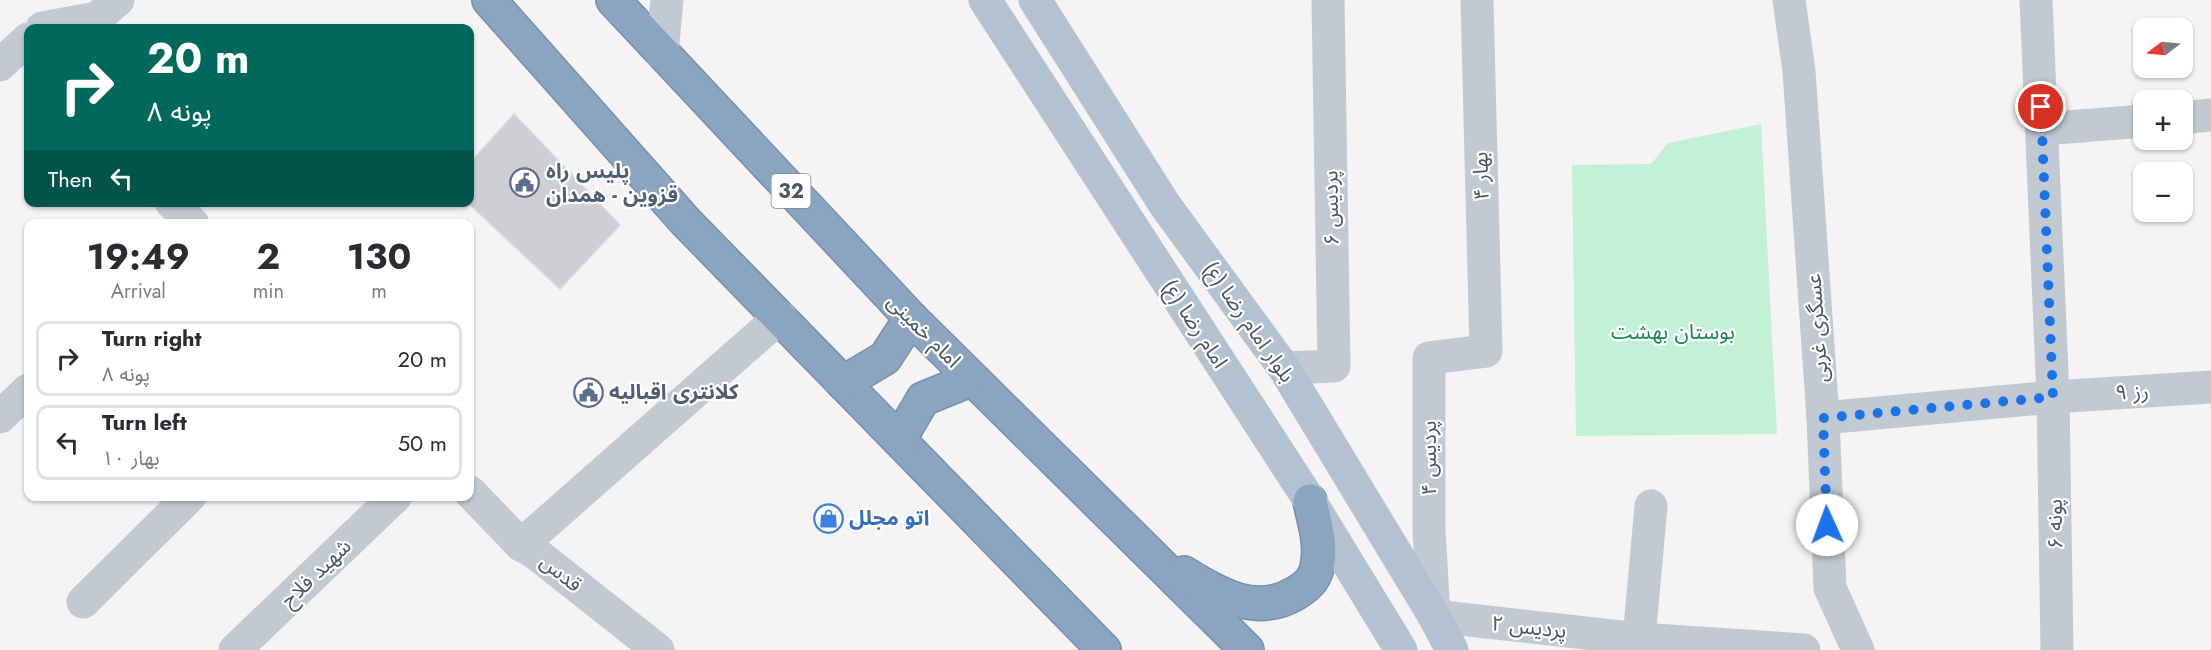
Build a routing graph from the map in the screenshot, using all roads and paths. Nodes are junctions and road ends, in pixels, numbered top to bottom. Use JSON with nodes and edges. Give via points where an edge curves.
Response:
{"nodes":[{"id":1,"x":51,"y":0,"type":"edge"},
{"id":2,"x":71,"y":0,"type":"edge"},
{"id":3,"x":118,"y":0,"type":"edge"},
{"id":4,"x":489,"y":0,"type":"edge"},
{"id":5,"x":613,"y":0,"type":"edge"},
{"id":6,"x":667,"y":0,"type":"edge"},
{"id":7,"x":986,"y":0,"type":"edge"},
{"id":8,"x":1035,"y":0,"type":"edge"},
{"id":9,"x":1328,"y":0,"type":"edge"},
{"id":10,"x":1477,"y":0,"type":"edge"},
{"id":11,"x":1789,"y":0,"type":"edge"},
{"id":12,"x":2036,"y":0,"type":"edge"},
{"id":13,"x":42,"y":24,"type":"edge"},
{"id":14,"x":45,"y":24,"type":"edge"},
{"id":15,"x":63,"y":24,"type":"edge"},
{"id":16,"x":662,"y":53,"type":"junction"},
{"id":17,"x":2211,"y":115,"type":"edge"},
{"id":18,"x":2193,"y":117,"type":"edge"},
{"id":19,"x":2133,"y":122,"type":"edge"},
{"id":20,"x":2042,"y":129,"type":"junction"},
{"id":21,"x":176,"y":207,"type":"edge"},
{"id":22,"x":188,"y":219,"type":"edge"},
{"id":23,"x":780,"y":317,"type":"junction"},
{"id":24,"x":910,"y":318,"type":"junction"},
{"id":25,"x":1486,"y":351,"type":"joint"},
{"id":26,"x":1284,"y":368,"type":"junction"},
{"id":27,"x":972,"y":379,"type":"junction"},
{"id":28,"x":843,"y":383,"type":"junction"},
{"id":29,"x":2211,"y":387,"type":"edge"},
{"id":30,"x":24,"y":394,"type":"edge"},
{"id":31,"x":2053,"y":397,"type":"junction"},
{"id":32,"x":0,"y":417,"type":"edge"},
{"id":33,"x":1823,"y":418,"type":"junction"},
{"id":34,"x":899,"y":440,"type":"junction"},
{"id":35,"x":474,"y":496,"type":"edge"},
{"id":36,"x":185,"y":501,"type":"edge"},
{"id":37,"x":391,"y":501,"type":"edge"},
{"id":38,"x":1310,"y":501,"type":"junction"},
{"id":39,"x":1651,"y":506,"type":"dead end"},
{"id":40,"x":521,"y":545,"type":"junction"},
{"id":41,"x":1144,"y":549,"type":"junction"},
{"id":42,"x":83,"y":602,"type":"dead end"},
{"id":43,"x":1434,"y":616,"type":"junction"},
{"id":44,"x":1639,"y":639,"type":"junction"},
{"id":45,"x":235,"y":650,"type":"edge"},
{"id":46,"x":658,"y":650,"type":"edge"},
{"id":47,"x":1104,"y":650,"type":"edge"},
{"id":48,"x":1247,"y":650,"type":"edge"},
{"id":49,"x":1401,"y":650,"type":"edge"},
{"id":50,"x":1452,"y":650,"type":"edge"},
{"id":51,"x":1804,"y":650,"type":"edge"},
{"id":52,"x":1858,"y":650,"type":"edge"},
{"id":53,"x":2057,"y":650,"type":"edge"}],
"edges":[{"from":1,"to":13,"type":"street"},
{"from":2,"to":14,"type":"street"},
{"from":3,"to":15,"type":"street","via":[[97,18]]},
{"from":4,"to":23,"type":"highway","via":[[686,222]]},
{"from":5,"to":16,"type":"highway","name":"امام خمینی","number":"32"},
{"from":6,"to":16,"type":"street"},
{"from":7,"to":38,"type":"main road","name":"امام رضا (ع)"},
{"from":8,"to":26,"type":"main road","name":"بلوار امام رضا (ع)","via":[[1165,205]]},
{"from":9,"to":26,"type":"street","name":"پردیس ۶","via":[[1334,366]]},
{"from":10,"to":25,"type":"street","name":"بهار ۴"},
{"from":11,"to":33,"type":"street","name":"عسگری غربی","via":[[1799,71]]},
{"from":12,"to":20,"type":"street","name":"پونه ۶"},
{"from":16,"to":24,"type":"highway","name":"امام خمینی","number":"32"},
{"from":17,"to":18,"type":"street"},
{"from":19,"to":20,"type":"street"},
{"from":20,"to":31,"type":"street","name":"پونه ۶"},
{"from":21,"to":22,"type":"street"},
{"from":23,"to":28,"type":"highway"},
{"from":23,"to":40,"type":"street"},
{"from":24,"to":27,"type":"highway","name":"امام خمینی","number":"32"},
{"from":24,"to":28,"type":"highway","via":[[885,358]]},
{"from":25,"to":43,"type":"street","name":"پردیس ۴","via":[[1429,358],[1429,530]]},
{"from":26,"to":43,"type":"main road","name":"بلوار امام رضا (ع)"},
{"from":27,"to":34,"type":"highway","via":[[923,399]]},
{"from":27,"to":41,"type":"highway","name":"امام خمینی","number":"32"},
{"from":28,"to":34,"type":"highway"},
{"from":29,"to":31,"type":"street","name":"رز ۹"},
{"from":30,"to":32,"type":"street"},
{"from":31,"to":33,"type":"street","name":"رز ۹"},
{"from":31,"to":53,"type":"street","name":"پونه ۶"},
{"from":33,"to":52,"type":"street","name":"عسگری غربی","via":[[1830,588]]},
{"from":34,"to":47,"type":"highway"},
{"from":35,"to":40,"type":"street","name":"قدس"},
{"from":36,"to":42,"type":"street"},
{"from":37,"to":45,"type":"street","name":"شهید فلاح"},
{"from":38,"to":41,"type":"highway","via":[[1319,538],[1318,563],[1310,584],[1288,598],[1261,605],[1235,599],[1213,591]]},
{"from":38,"to":49,"type":"main road","name":"امام رضا (ع)"},
{"from":39,"to":44,"type":"street"},
{"from":40,"to":46,"type":"street","name":"قدس"},
{"from":41,"to":48,"type":"highway","name":"امام خمینی","number":"32"},
{"from":43,"to":44,"type":"street","name":"پردیس ۲"},
{"from":43,"to":50,"type":"main road","name":"بلوار امام رضا (ع)"},
{"from":44,"to":51,"type":"street","name":"پردیس ۲"}]}
